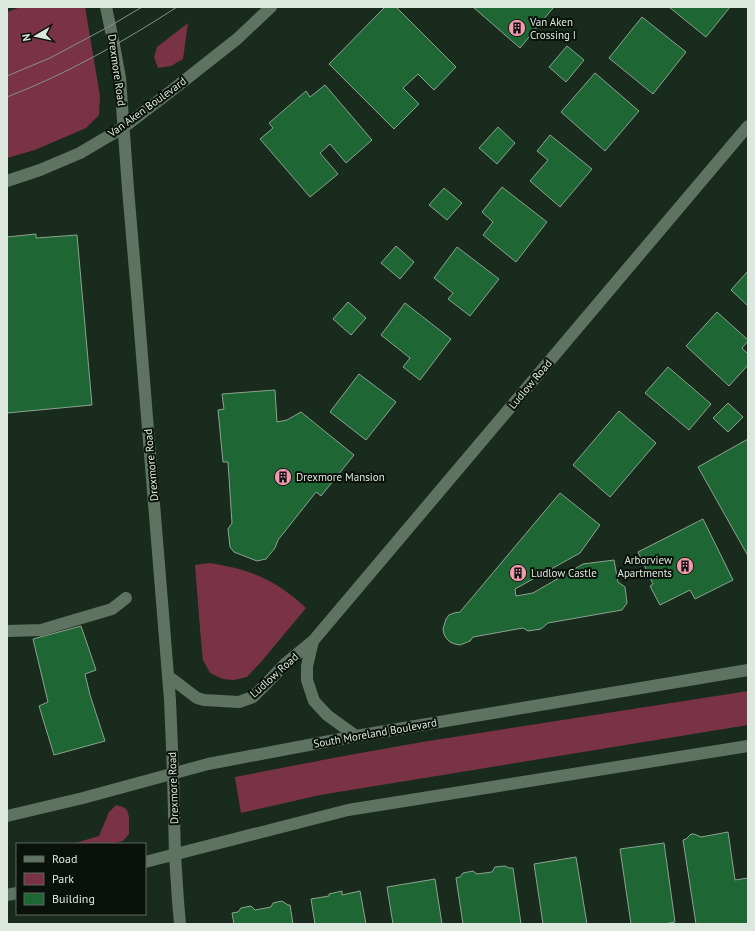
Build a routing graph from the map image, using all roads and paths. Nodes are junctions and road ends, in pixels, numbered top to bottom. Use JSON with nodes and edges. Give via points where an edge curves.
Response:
{"nodes":[{"id":1,"x":106,"y":7,"type":"edge"},
{"id":2,"x":271,"y":7,"type":"edge"},
{"id":3,"x":748,"y":126,"type":"edge"},
{"id":4,"x":124,"y":127,"type":"junction"},
{"id":5,"x":7,"y":181,"type":"edge"},
{"id":6,"x":126,"y":598,"type":"dead end"},
{"id":7,"x":7,"y":631,"type":"edge"},
{"id":8,"x":313,"y":641,"type":"junction"},
{"id":9,"x":748,"y":670,"type":"edge"},
{"id":10,"x":168,"y":676,"type":"junction"},
{"id":11,"x":356,"y":736,"type":"junction"},
{"id":12,"x":748,"y":746,"type":"edge"},
{"id":13,"x":173,"y":773,"type":"junction"},
{"id":14,"x":7,"y":816,"type":"edge"},
{"id":15,"x":175,"y":854,"type":"junction"},
{"id":16,"x":146,"y":862,"type":"edge"},
{"id":17,"x":180,"y":924,"type":"edge"}],
"edges":[{"from":1,"to":4,"type":"street","name":"Drexmore Road","via":[[120,78]]},
{"from":2,"to":4,"type":"street","name":"Van Aken Boulevard","via":[[237,39]]},
{"from":3,"to":8,"type":"street","name":"Ludlow Road"},
{"from":4,"to":5,"type":"street","name":"Van Aken Boulevard","via":[[80,153]]},
{"from":4,"to":10,"type":"street","name":"Drexmore Road"},
{"from":6,"to":7,"type":"street","via":[[112,609],[41,630]]},
{"from":8,"to":10,"type":"street","name":"Ludlow Road","via":[[285,664],[253,697],[239,702],[197,698]]},
{"from":8,"to":11,"type":"street","name":"Ludlow Road","via":[[307,666],[307,680],[314,701],[327,715]]},
{"from":9,"to":11,"type":"street","name":"South Moreland Boulevard"},
{"from":10,"to":13,"type":"street","name":"Drexmore Road"},
{"from":11,"to":13,"type":"street","name":"South Moreland Boulevard"},
{"from":12,"to":15,"type":"street","via":[[348,810]]},
{"from":13,"to":14,"type":"street","name":"South Moreland Boulevard"},
{"from":13,"to":15,"type":"street","name":"Drexmore Road"},
{"from":15,"to":16,"type":"street"},
{"from":15,"to":17,"type":"street","name":"Drexmore Road"}]}
